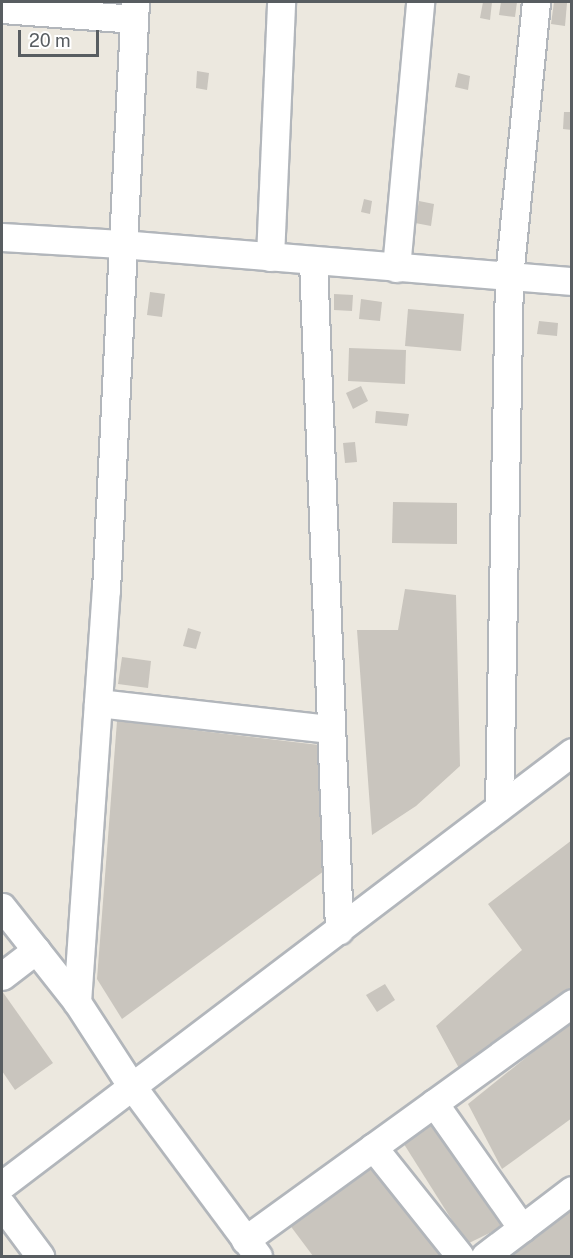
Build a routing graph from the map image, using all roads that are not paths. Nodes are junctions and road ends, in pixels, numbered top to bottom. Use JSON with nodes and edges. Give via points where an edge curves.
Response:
{"nodes":[{"id":1,"x":281,"y":2,"type":"edge"},
{"id":2,"x":420,"y":2,"type":"edge"},
{"id":3,"x":536,"y":2,"type":"edge"},
{"id":4,"x":2,"y":9,"type":"edge"},
{"id":5,"x":135,"y":10,"type":"edge"},
{"id":6,"x":2,"y":237,"type":"edge"},
{"id":7,"x":121,"y":244,"type":"junction"},
{"id":8,"x":270,"y":257,"type":"junction"},
{"id":9,"x":313,"y":261,"type":"junction"},
{"id":10,"x":396,"y":268,"type":"junction"},
{"id":11,"x":509,"y":277,"type":"junction"},
{"id":12,"x":572,"y":281,"type":"edge"},
{"id":13,"x":98,"y":703,"type":"junction"},
{"id":14,"x":331,"y":729,"type":"junction"},
{"id":15,"x":572,"y":752,"type":"edge"},
{"id":16,"x":499,"y":807,"type":"junction"},
{"id":17,"x":2,"y":907,"type":"edge"},
{"id":18,"x":339,"y":930,"type":"junction"},
{"id":19,"x":36,"y":950,"type":"junction"},
{"id":20,"x":2,"y":976,"type":"edge"},
{"id":21,"x":77,"y":1002,"type":"junction"},
{"id":22,"x":572,"y":1003,"type":"edge"},
{"id":23,"x":131,"y":1084,"type":"junction"},
{"id":24,"x":434,"y":1103,"type":"junction"},
{"id":25,"x":373,"y":1147,"type":"junction"},
{"id":26,"x":2,"y":1185,"type":"edge"},
{"id":27,"x":572,"y":1190,"type":"edge"},
{"id":28,"x":2,"y":1205,"type":"edge"},
{"id":29,"x":522,"y":1228,"type":"junction"},
{"id":30,"x":252,"y":1248,"type":"edge"},
{"id":31,"x":40,"y":1257,"type":"edge"},
{"id":32,"x":460,"y":1257,"type":"edge"},
{"id":33,"x":485,"y":1257,"type":"edge"}],
"edges":[{"from":1,"to":8,"type":"street"},
{"from":2,"to":10,"type":"street"},
{"from":3,"to":11,"type":"street"},
{"from":4,"to":5,"type":"street"},
{"from":5,"to":7,"type":"street"},
{"from":6,"to":7,"type":"street"},
{"from":7,"to":8,"type":"street"},
{"from":7,"to":13,"type":"street"},
{"from":8,"to":9,"type":"street"},
{"from":9,"to":10,"type":"street"},
{"from":9,"to":14,"type":"street"},
{"from":10,"to":11,"type":"street"},
{"from":11,"to":12,"type":"street"},
{"from":11,"to":16,"type":"street"},
{"from":13,"to":14,"type":"street"},
{"from":13,"to":21,"type":"street"},
{"from":14,"to":18,"type":"street"},
{"from":15,"to":16,"type":"street"},
{"from":16,"to":18,"type":"street"},
{"from":17,"to":19,"type":"street"},
{"from":18,"to":23,"type":"street"},
{"from":19,"to":20,"type":"street"},
{"from":19,"to":21,"type":"street"},
{"from":21,"to":23,"type":"street"},
{"from":22,"to":24,"type":"street"},
{"from":23,"to":26,"type":"street"},
{"from":23,"to":30,"type":"street"},
{"from":24,"to":25,"type":"street"},
{"from":24,"to":29,"type":"street"},
{"from":25,"to":30,"type":"street"},
{"from":25,"to":32,"type":"street"},
{"from":27,"to":29,"type":"street"},
{"from":28,"to":31,"type":"street"},
{"from":29,"to":33,"type":"street"}]}
